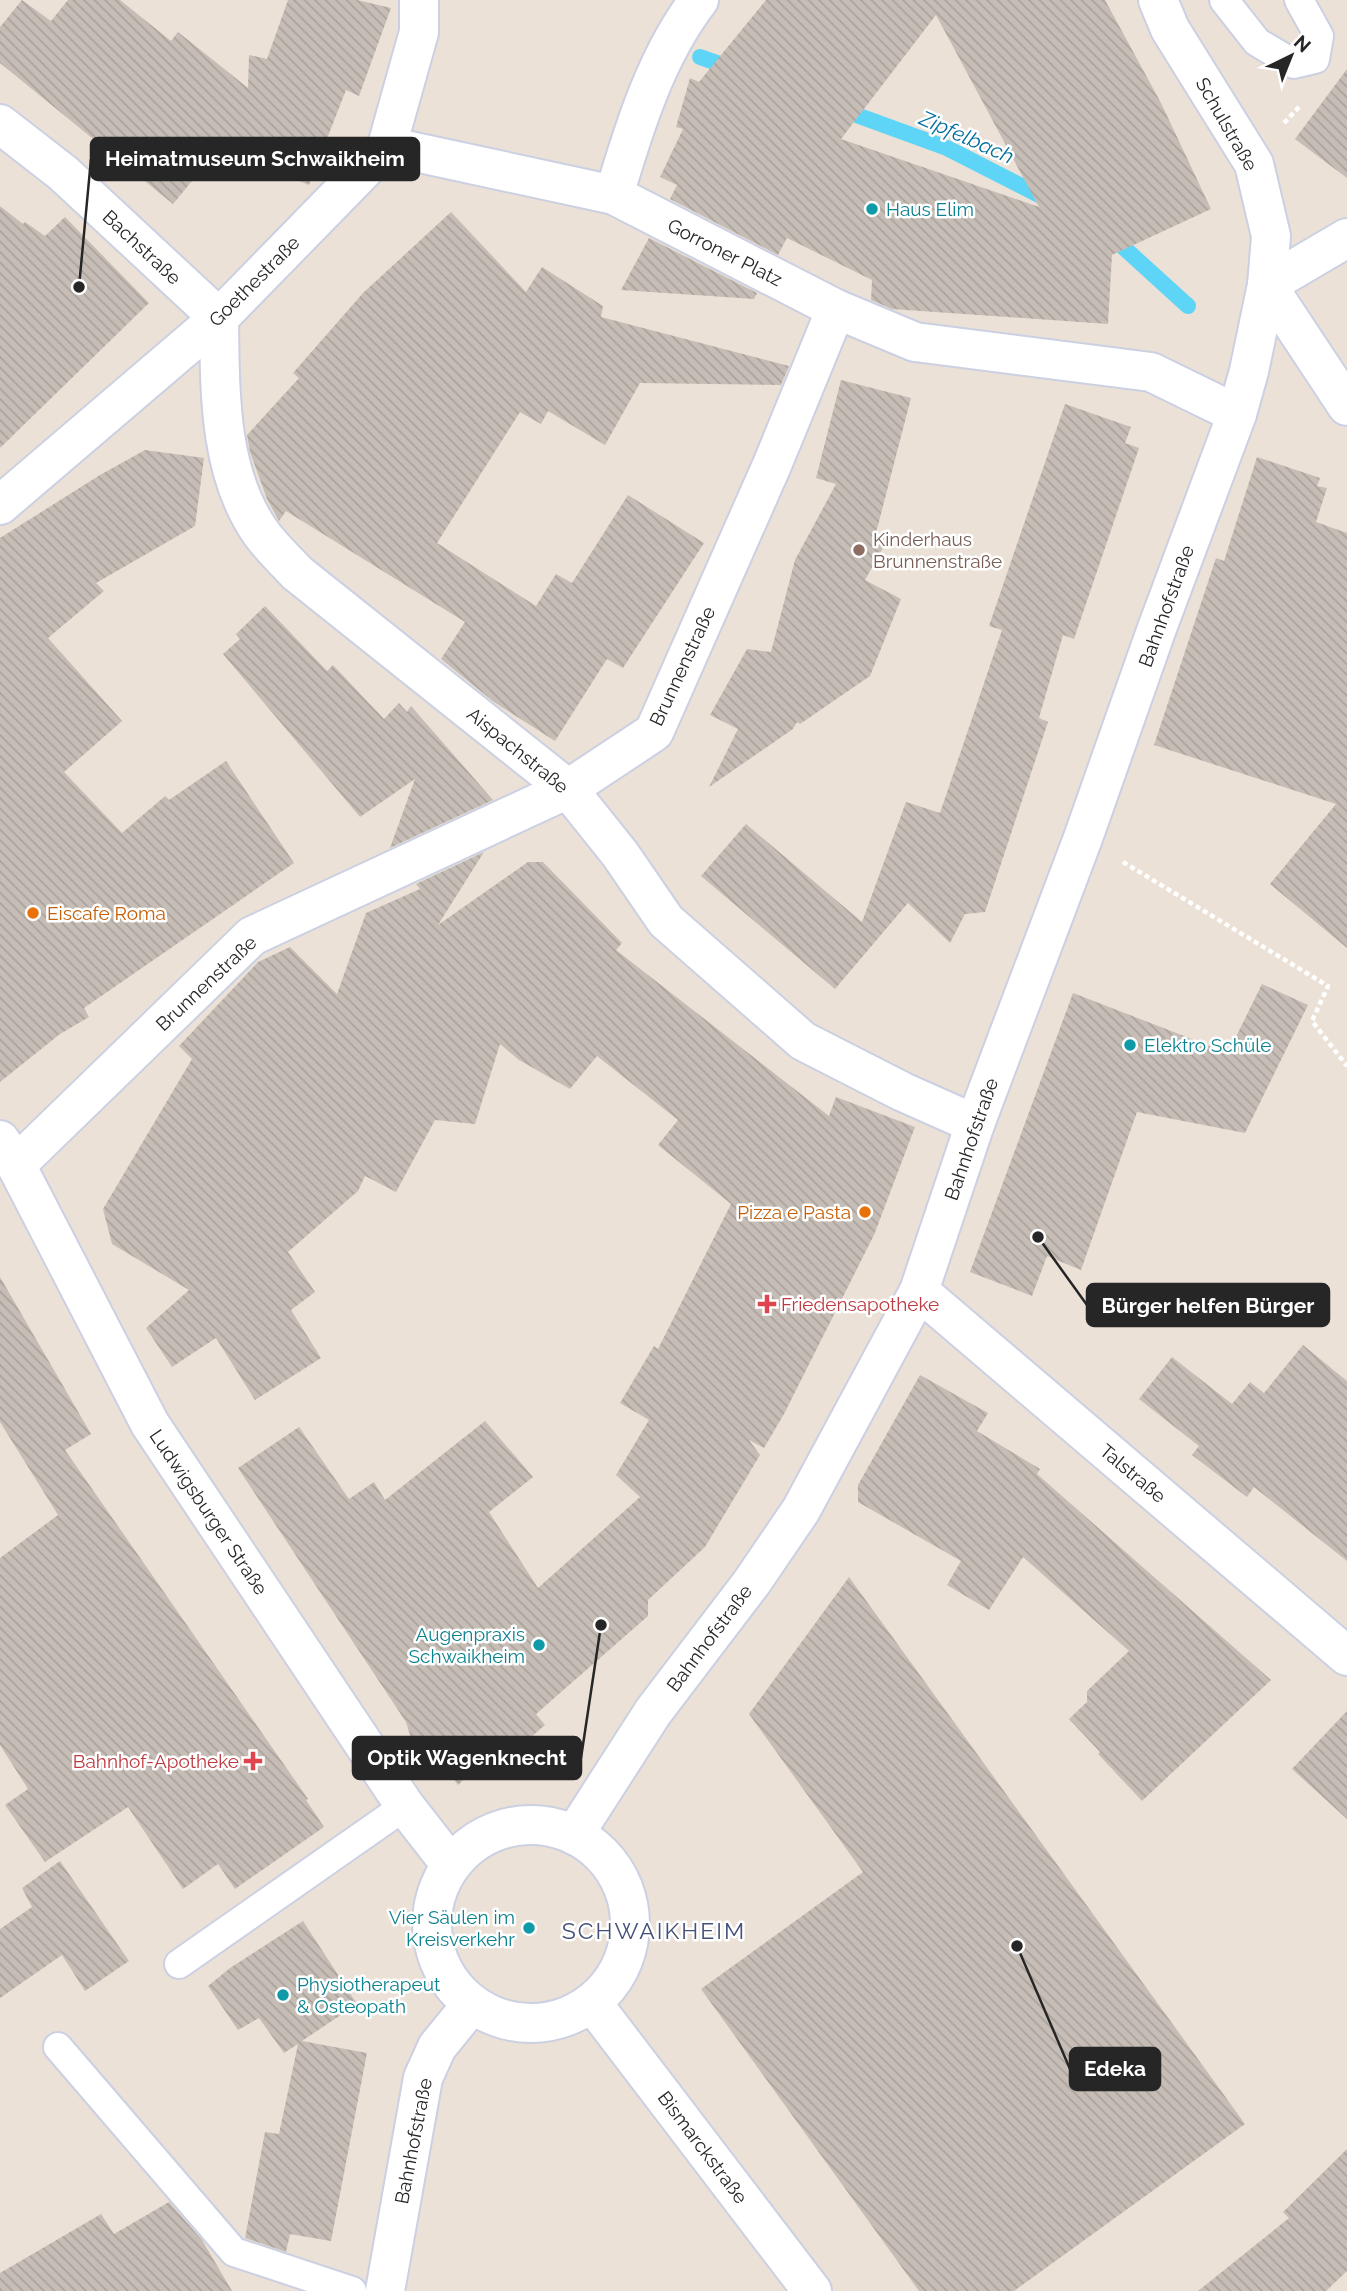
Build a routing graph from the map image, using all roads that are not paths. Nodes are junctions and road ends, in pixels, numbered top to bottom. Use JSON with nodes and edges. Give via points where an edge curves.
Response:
{"nodes":[{"id":1,"x":419,"y":0,"type":"edge"},
{"id":2,"x":699,"y":0,"type":"edge"},
{"id":3,"x":1158,"y":0,"type":"edge"},
{"id":4,"x":1224,"y":0,"type":"edge"},
{"id":5,"x":1299,"y":0,"type":"edge"},
{"id":6,"x":0,"y":124,"type":"edge"},
{"id":7,"x":387,"y":146,"type":"junction"},
{"id":8,"x":614,"y":195,"type":"junction"},
{"id":9,"x":1347,"y":238,"type":"edge"},
{"id":10,"x":1267,"y":285,"type":"junction"},
{"id":11,"x":836,"y":309,"type":"junction"},
{"id":12,"x":219,"y":318,"type":"junction"},
{"id":13,"x":1242,"y":397,"type":"junction"},
{"id":14,"x":1347,"y":405,"type":"edge"},
{"id":15,"x":0,"y":505,"type":"edge"},
{"id":16,"x":568,"y":789,"type":"junction"},
{"id":17,"x":975,"y":1124,"type":"junction"},
{"id":18,"x":8,"y":1152,"type":"edge"},
{"id":19,"x":919,"y":1291,"type":"junction"},
{"id":20,"x":1347,"y":1655,"type":"edge"},
{"id":21,"x":405,"y":1806,"type":"junction"},
{"id":22,"x":574,"y":1835,"type":"junction"},
{"id":23,"x":452,"y":1865,"type":"junction"},
{"id":24,"x":179,"y":1964,"type":"dead end"},
{"id":25,"x":472,"y":2004,"type":"junction"},
{"id":26,"x":593,"y":2004,"type":"junction"},
{"id":27,"x":58,"y":2047,"type":"dead end"},
{"id":28,"x":352,"y":2291,"type":"edge"},
{"id":29,"x":384,"y":2291,"type":"edge"},
{"id":30,"x":812,"y":2291,"type":"edge"}],
"edges":[{"from":1,"to":7,"type":"street","name":"Goethestraße","via":[[419,32]]},
{"from":2,"to":8,"type":"street","via":[[682,22],[653,80]]},
{"from":3,"to":10,"type":"street","name":"Schulstraße","via":[[1170,29],[1254,164],[1270,236]]},
{"from":4,"to":5,"type":"lane","via":[[1257,42],[1294,64],[1315,59],[1319,36]]},
{"from":6,"to":12,"type":"street","name":"Bachstraße","via":[[63,173]]},
{"from":7,"to":8,"type":"street","name":"Gorroner Platz"},
{"from":7,"to":12,"type":"street","name":"Goethestraße"},
{"from":8,"to":11,"type":"street","name":"Gorroner Platz"},
{"from":9,"to":10,"type":"street"},
{"from":10,"to":13,"type":"street","name":"Schulstraße"},
{"from":10,"to":14,"type":"street"},
{"from":11,"to":13,"type":"street","via":[[915,342],[1151,372]]},
{"from":11,"to":16,"type":"street","name":"Brunnenstraße","via":[[654,732]]},
{"from":12,"to":15,"type":"street","name":"Goethestraße"},
{"from":12,"to":16,"type":"street","name":"Aispachstraße","via":[[225,436],[237,486],[261,532],[297,573]]},
{"from":13,"to":17,"type":"street","name":"Bahnhofstraße"},
{"from":16,"to":17,"type":"street","name":"Aispachstraße","via":[[666,921],[803,1041]]},
{"from":16,"to":18,"type":"street","name":"Brunnenstraße","via":[[252,936]]},
{"from":17,"to":19,"type":"street","name":"Bahnhofstraße"},
{"from":18,"to":21,"type":"street","name":"Ludwigsburger Straße","via":[[150,1424]]},
{"from":19,"to":20,"type":"street","name":"Talstraße"},
{"from":19,"to":22,"type":"street","name":"Bahnhofstraße","via":[[801,1510],[653,1712]]},
{"from":21,"to":23,"type":"street","name":"Ludwigsburger Straße"},
{"from":21,"to":24,"type":"lane"},
{"from":22,"to":23,"type":"street","via":[[539,1826],[502,1829],[477,1841]]},
{"from":22,"to":26,"type":"street","via":[[605,1858],[628,1898],[631,1928],[625,1958],[612,1983]]},
{"from":23,"to":25,"type":"street","via":[[436,1895],[432,1935],[446,1976]]},
{"from":25,"to":26,"type":"street","via":[[499,2018],[530,2024],[564,2019]]},
{"from":25,"to":29,"type":"street","name":"Bahnhofstraße","via":[[437,2047],[423,2078]]},
{"from":26,"to":30,"type":"street","name":"Bismarckstraße"},
{"from":27,"to":28,"type":"lane","via":[[234,2252]]}]}
